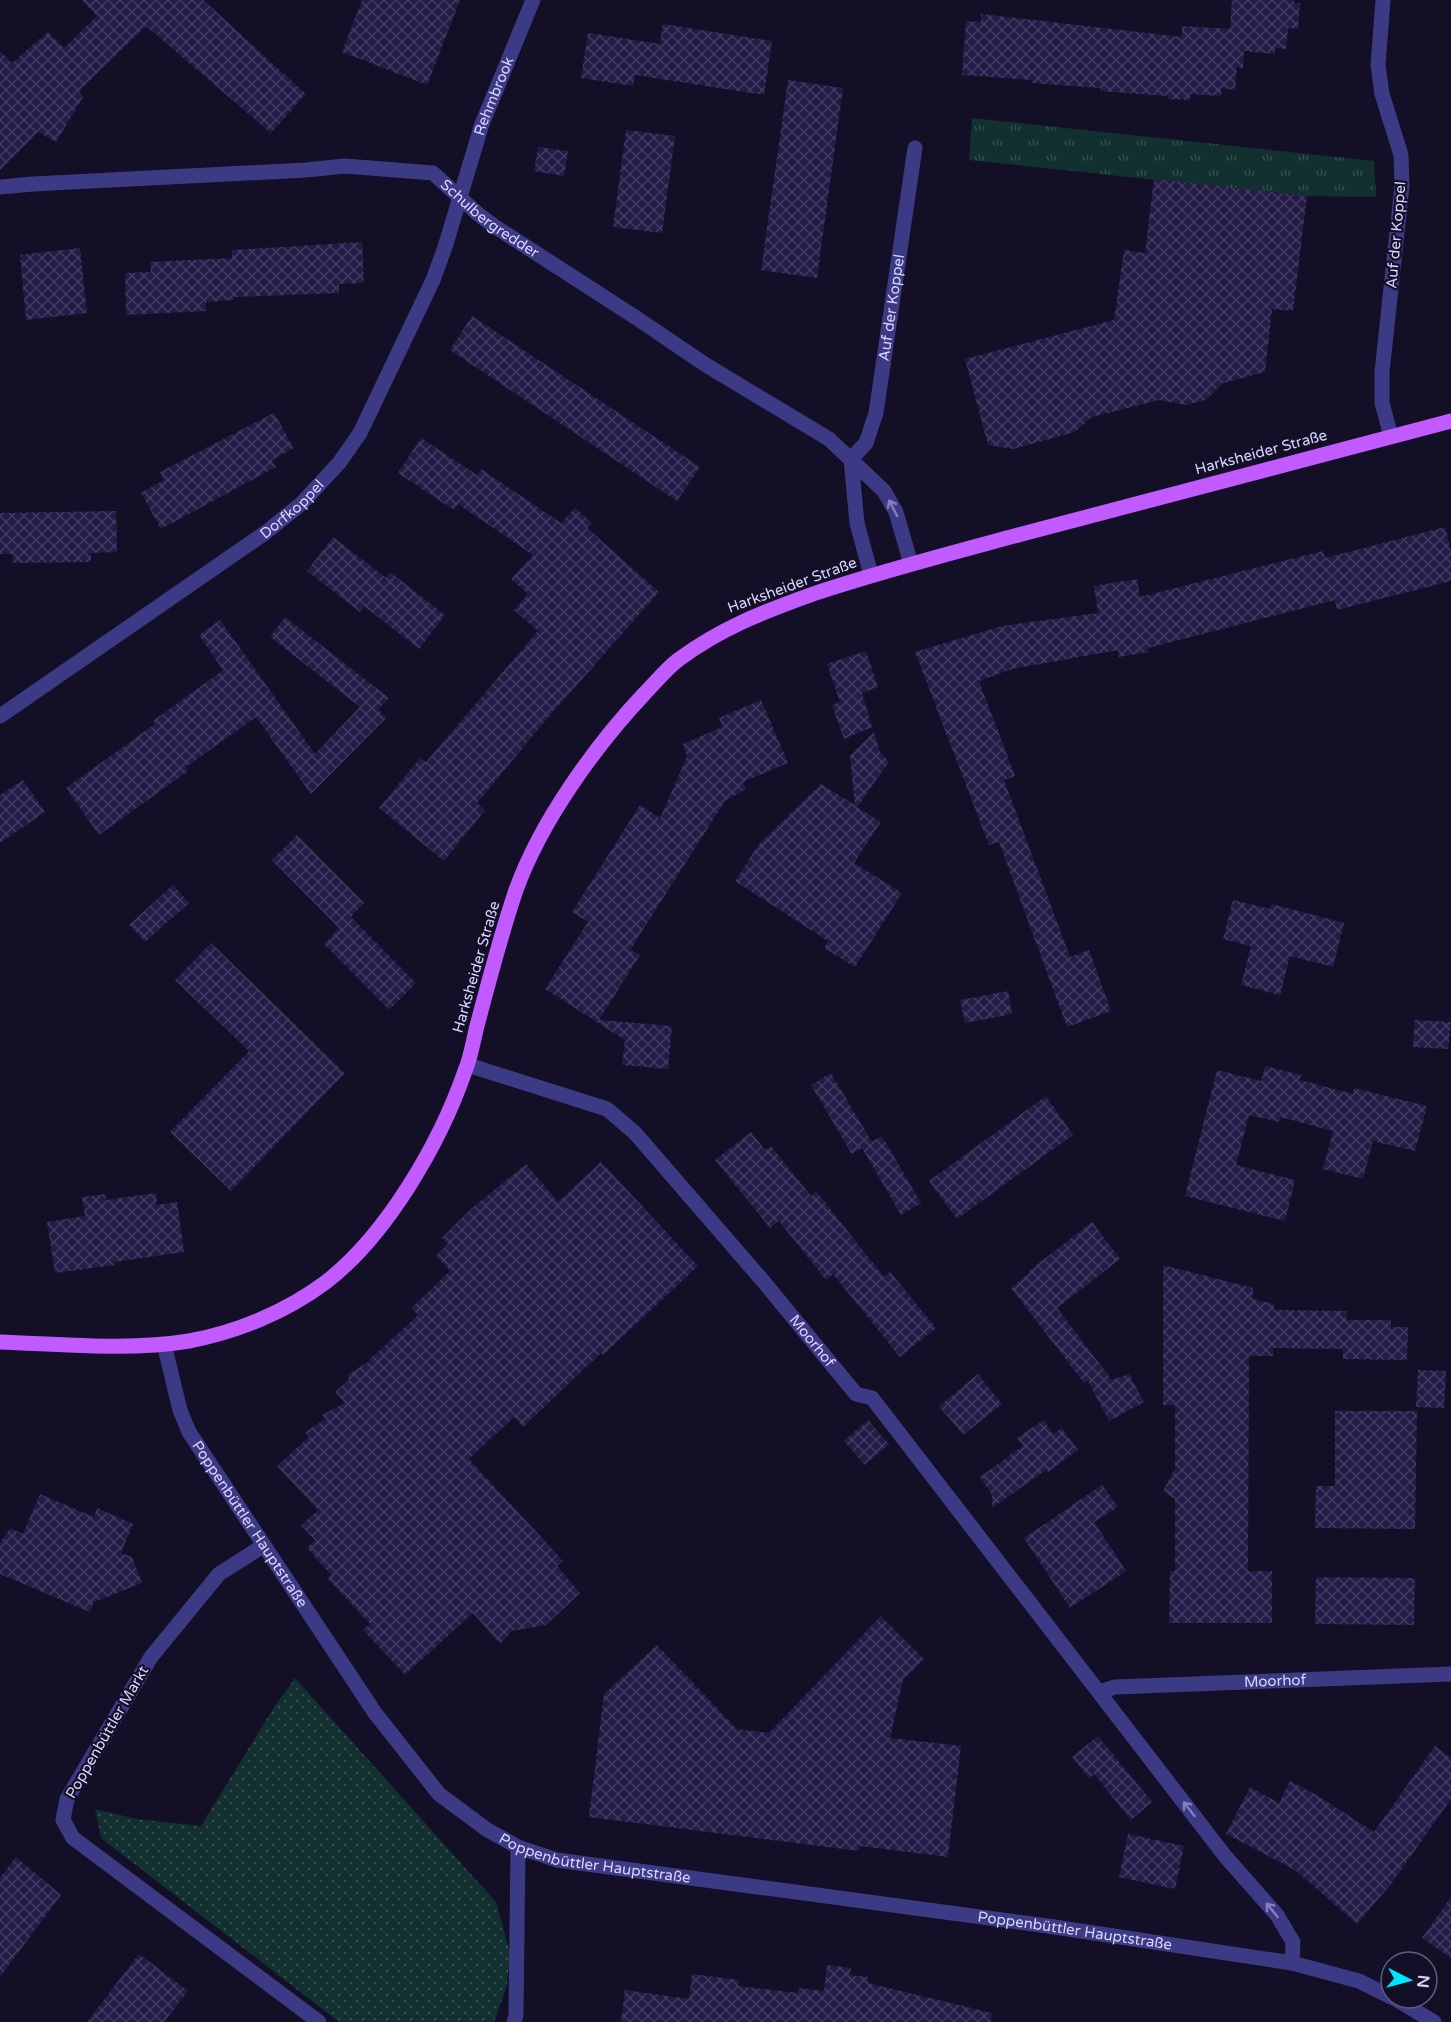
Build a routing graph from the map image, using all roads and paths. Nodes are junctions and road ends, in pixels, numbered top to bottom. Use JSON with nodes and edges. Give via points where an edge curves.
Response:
{"nodes":[{"id":1,"x":533,"y":0,"type":"edge"},
{"id":2,"x":1383,"y":0,"type":"edge"},
{"id":3,"x":915,"y":148,"type":"dead end"},
{"id":4,"x":0,"y":188,"type":"edge"},
{"id":5,"x":459,"y":196,"type":"junction"},
{"id":6,"x":1451,"y":421,"type":"edge"},
{"id":7,"x":1391,"y":436,"type":"junction"},
{"id":8,"x":850,"y":459,"type":"junction"},
{"id":9,"x":911,"y":564,"type":"junction"},
{"id":10,"x":871,"y":575,"type":"junction"},
{"id":11,"x":0,"y":717,"type":"edge"},
{"id":12,"x":468,"y":1065,"type":"junction"},
{"id":13,"x":0,"y":1342,"type":"edge"},
{"id":14,"x":164,"y":1344,"type":"junction"},
{"id":15,"x":263,"y":1546,"type":"junction"},
{"id":16,"x":1451,"y":1674,"type":"edge"},
{"id":17,"x":1099,"y":1692,"type":"junction"},
{"id":18,"x":518,"y":1847,"type":"junction"},
{"id":19,"x":1292,"y":1963,"type":"junction"},
{"id":20,"x":1379,"y":1990,"type":"edge"},
{"id":21,"x":1414,"y":2010,"type":"edge"},
{"id":22,"x":319,"y":2022,"type":"edge"},
{"id":23,"x":514,"y":2022,"type":"edge"},
{"id":24,"x":1434,"y":2022,"type":"edge"}],
"edges":[{"from":1,"to":5,"type":"street","name":"Rehmbrook","via":[[482,124]]},
{"from":2,"to":7,"type":"street","name":"Auf der Koppel","via":[[1378,65],[1382,94],[1401,155],[1402,186],[1382,372],[1382,403]]},
{"from":3,"to":8,"type":"street","name":"Auf der Koppel","via":[[876,414],[866,443]]},
{"from":4,"to":5,"type":"street","name":"Schulbergredder","via":[[345,166],[433,173]]},
{"from":5,"to":8,"type":"street","name":"Schulbergredder","via":[[494,226],[706,365],[829,439]]},
{"from":5,"to":11,"type":"street","name":"Dorfkoppel","via":[[433,280],[360,433],[339,463],[301,504],[265,533]]},
{"from":6,"to":7,"type":"main road","name":"Harksheider Straße"},
{"from":7,"to":9,"type":"main road","name":"Harksheider Straße"},
{"from":9,"to":8,"type":"street","name":"Schulbergredder","one_way":true,"via":[[896,512],[884,491]]},
{"from":8,"to":10,"type":"street","via":[[857,523]]},
{"from":9,"to":10,"type":"main road","name":"Harksheider Straße"},
{"from":10,"to":12,"type":"main road","name":"Harksheider Straße","via":[[759,613],[720,632],[673,663],[625,714],[548,822],[517,887]]},
{"from":12,"to":14,"type":"main road","name":"Harksheider Straße","via":[[449,1115],[416,1175],[379,1227],[333,1275],[258,1321],[221,1334]]},
{"from":12,"to":17,"type":"street","name":"Moorhof","via":[[607,1109],[635,1133],[856,1394],[872,1398]]},
{"from":13,"to":14,"type":"main road","name":"Harksheider Straße"},
{"from":14,"to":15,"type":"street","name":"Poppenbüttler Hauptstraße","via":[[189,1432]]},
{"from":15,"to":18,"type":"street","name":"Poppenbüttler Hauptstraße","via":[[375,1713],[439,1794]]},
{"from":15,"to":22,"type":"street","name":"Poppenbüttler Markt","via":[[219,1574],[151,1657],[67,1799],[63,1820],[73,1838]]},
{"from":16,"to":17,"type":"street","name":"Moorhof","via":[[1115,1687]]},
{"from":19,"to":17,"type":"street","name":"Moorhof","one_way":true,"via":[[1293,1942],[1277,1915],[1225,1856]]},
{"from":18,"to":19,"type":"street","name":"Poppenbüttler Hauptstraße","via":[[557,1860]]},
{"from":18,"to":23,"type":"street"},
{"from":19,"to":20,"type":"street","name":"Poppenbüttler Hauptstraße"},
{"from":21,"to":24,"type":"street","name":"Poppenbüttler Hauptstraße"}]}
